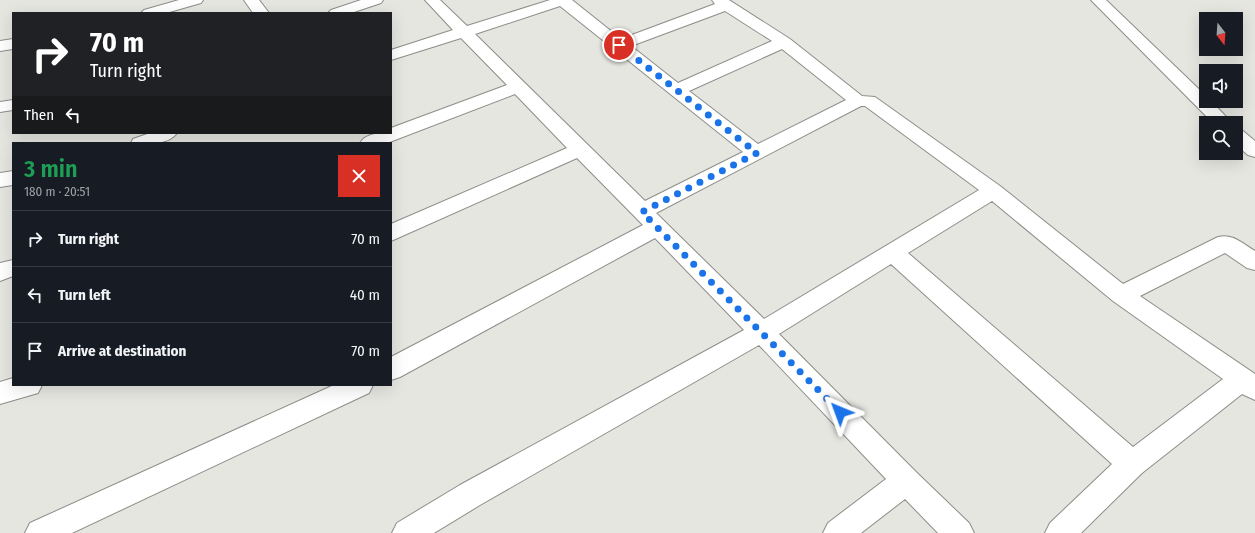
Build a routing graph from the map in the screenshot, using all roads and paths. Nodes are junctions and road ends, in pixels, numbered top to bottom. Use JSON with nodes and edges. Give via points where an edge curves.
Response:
{"nodes":[{"id":1,"x":196,"y":0,"type":"edge"},
{"id":2,"x":251,"y":0,"type":"edge"},
{"id":3,"x":376,"y":0,"type":"edge"},
{"id":4,"x":432,"y":0,"type":"edge"},
{"id":5,"x":564,"y":0,"type":"edge"},
{"id":6,"x":1098,"y":0,"type":"edge"},
{"id":7,"x":722,"y":2,"type":"edge"},
{"id":8,"x":153,"y":12,"type":"edge"},
{"id":9,"x":260,"y":12,"type":"edge"},
{"id":10,"x":339,"y":12,"type":"edge"},
{"id":11,"x":463,"y":32,"type":"junction"},
{"id":12,"x":784,"y":42,"type":"junction"},
{"id":13,"x":12,"y":44,"type":"edge"},
{"id":14,"x":619,"y":45,"type":"junction"},
{"id":15,"x":0,"y":46,"type":"edge"},
{"id":16,"x":392,"y":55,"type":"edge"},
{"id":17,"x":518,"y":87,"type":"junction"},
{"id":18,"x":676,"y":90,"type":"junction"},
{"id":19,"x":858,"y":101,"type":"junction"},
{"id":20,"x":12,"y":105,"type":"edge"},
{"id":21,"x":0,"y":107,"type":"edge"},
{"id":22,"x":1216,"y":116,"type":"edge"},
{"id":23,"x":165,"y":134,"type":"edge"},
{"id":24,"x":1243,"y":141,"type":"edge"},
{"id":25,"x":143,"y":142,"type":"edge"},
{"id":26,"x":372,"y":142,"type":"edge"},
{"id":27,"x":580,"y":149,"type":"junction"},
{"id":28,"x":1255,"y":151,"type":"edge"},
{"id":29,"x":757,"y":153,"type":"junction"},
{"id":30,"x":12,"y":178,"type":"edge"},
{"id":31,"x":0,"y":180,"type":"edge"},
{"id":32,"x":993,"y":191,"type":"junction"},
{"id":33,"x":642,"y":212,"type":"junction"},
{"id":34,"x":658,"y":227,"type":"junction"},
{"id":35,"x":392,"y":233,"type":"edge"},
{"id":36,"x":893,"y":253,"type":"junction"},
{"id":37,"x":1255,"y":262,"type":"edge"},
{"id":38,"x":1121,"y":295,"type":"junction"},
{"id":39,"x":762,"y":332,"type":"junction"},
{"id":40,"x":392,"y":368,"type":"edge"},
{"id":41,"x":1249,"y":384,"type":"edge"},
{"id":42,"x":25,"y":386,"type":"edge"},
{"id":43,"x":358,"y":386,"type":"edge"},
{"id":44,"x":0,"y":393,"type":"edge"},
{"id":45,"x":1132,"y":464,"type":"junction"},
{"id":46,"x":906,"y":481,"type":"junction"},
{"id":47,"x":40,"y":533,"type":"edge"},
{"id":48,"x":407,"y":533,"type":"edge"},
{"id":49,"x":838,"y":533,"type":"edge"},
{"id":50,"x":959,"y":533,"type":"edge"},
{"id":51,"x":1060,"y":533,"type":"edge"}],
"edges":[{"from":1,"to":8,"type":"street"},
{"from":2,"to":9,"type":"street"},
{"from":3,"to":10,"type":"street"},
{"from":4,"to":11,"type":"street"},
{"from":5,"to":11,"type":"street"},
{"from":5,"to":14,"type":"street"},
{"from":6,"to":22,"type":"street"},
{"from":7,"to":12,"type":"street"},
{"from":7,"to":14,"type":"street"},
{"from":11,"to":16,"type":"street"},
{"from":11,"to":17,"type":"street"},
{"from":12,"to":18,"type":"street"},
{"from":12,"to":19,"type":"street"},
{"from":13,"to":15,"type":"street"},
{"from":14,"to":18,"type":"street"},
{"from":17,"to":26,"type":"street"},
{"from":17,"to":27,"type":"street"},
{"from":18,"to":29,"type":"street"},
{"from":19,"to":29,"type":"street"},
{"from":19,"to":32,"type":"street","via":[[869,101]]},
{"from":20,"to":21,"type":"street"},
{"from":23,"to":25,"type":"street"},
{"from":24,"to":28,"type":"street"},
{"from":27,"to":33,"type":"street"},
{"from":27,"to":35,"type":"street"},
{"from":29,"to":33,"type":"street"},
{"from":30,"to":31,"type":"street"},
{"from":32,"to":36,"type":"street"},
{"from":32,"to":38,"type":"street"},
{"from":33,"to":34,"type":"street"},
{"from":34,"to":39,"type":"street"},
{"from":34,"to":40,"type":"street"},
{"from":36,"to":39,"type":"street"},
{"from":36,"to":45,"type":"street"},
{"from":37,"to":38,"type":"street","via":[[1226,243]]},
{"from":38,"to":41,"type":"street"},
{"from":39,"to":46,"type":"street"},
{"from":39,"to":48,"type":"street","via":[[470,495]]},
{"from":41,"to":45,"type":"street"},
{"from":42,"to":44,"type":"street"},
{"from":43,"to":47,"type":"street"},
{"from":45,"to":51,"type":"street"},
{"from":46,"to":49,"type":"street"},
{"from":46,"to":50,"type":"street"}]}
